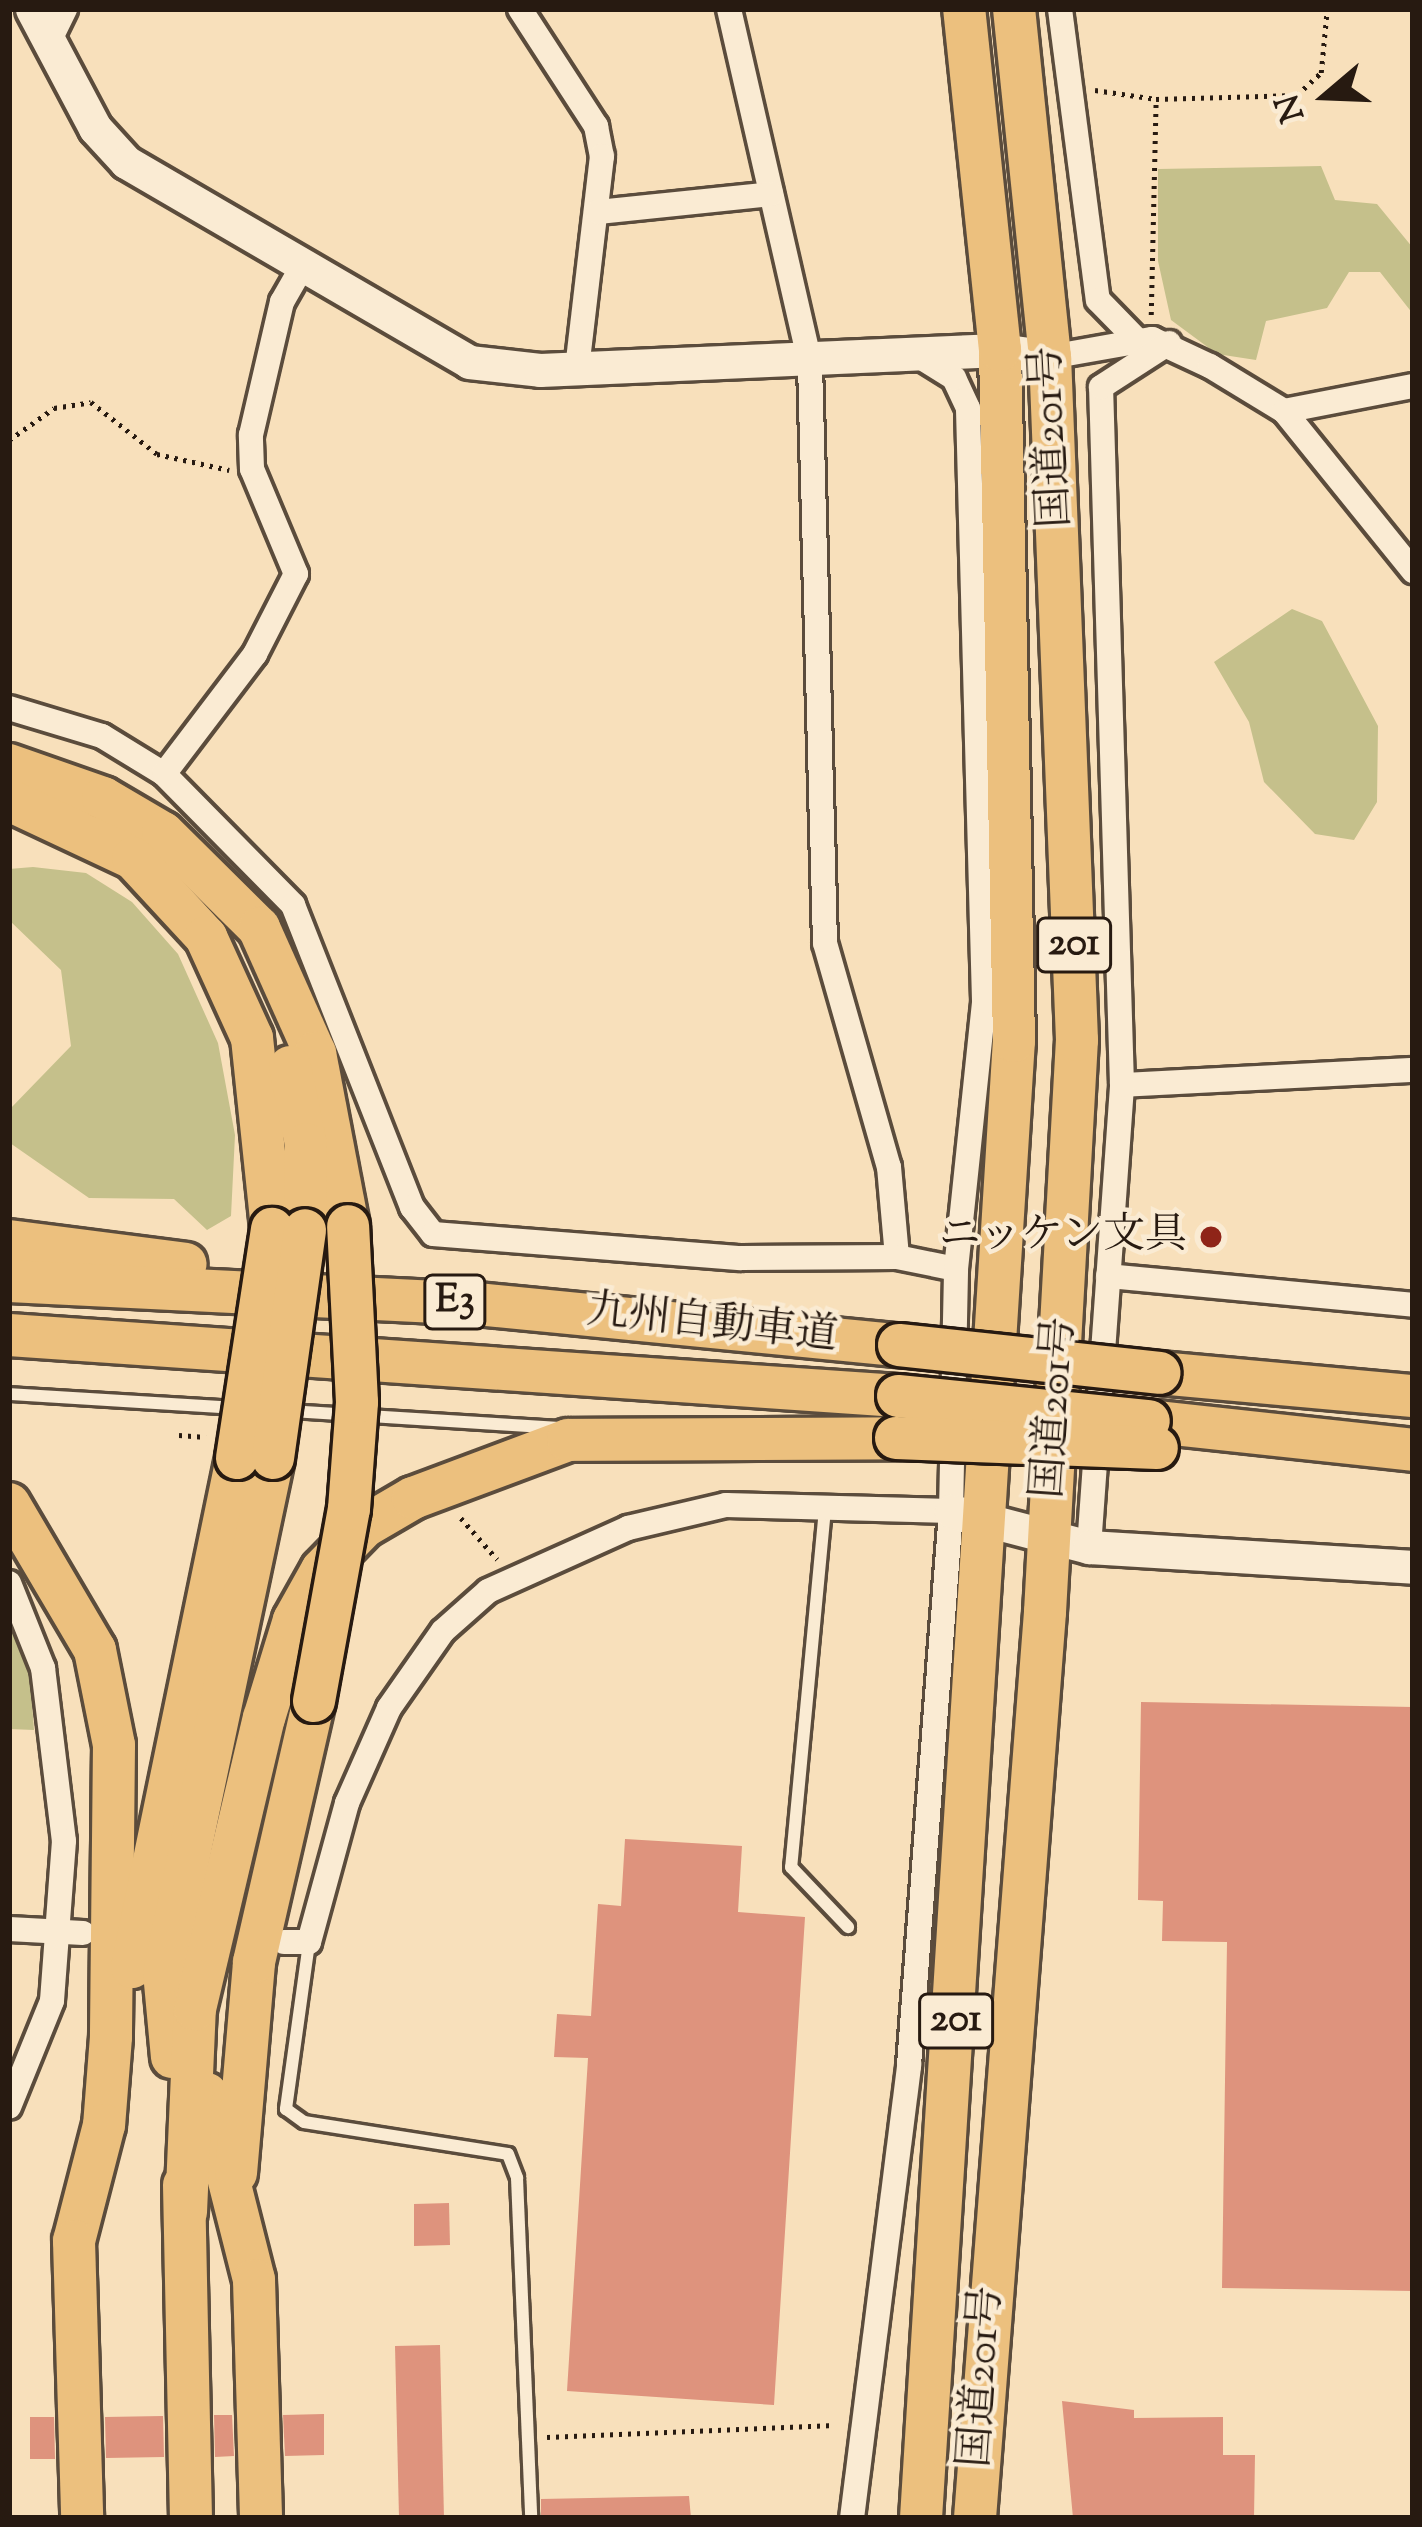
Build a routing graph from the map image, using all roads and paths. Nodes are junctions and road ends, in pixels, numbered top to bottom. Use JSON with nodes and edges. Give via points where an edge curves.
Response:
{"nodes":[{"id":1,"x":32,"y":9,"type":"edge"},
{"id":2,"x":64,"y":9,"type":"edge"},
{"id":3,"x":520,"y":9,"type":"edge"},
{"id":4,"x":729,"y":9,"type":"edge"},
{"id":5,"x":964,"y":9,"type":"edge"},
{"id":6,"x":1014,"y":9,"type":"edge"},
{"id":7,"x":1060,"y":9,"type":"edge"},
{"id":8,"x":1327,"y":9,"type":"edge"},
{"id":9,"x":50,"y":42,"type":"junction"},
{"id":10,"x":1069,"y":86,"type":"junction"},
{"id":11,"x":1156,"y":99,"type":"junction"},
{"id":12,"x":771,"y":194,"type":"junction"},
{"id":13,"x":598,"y":212,"type":"junction"},
{"id":14,"x":302,"y":268,"type":"junction"},
{"id":15,"x":1153,"y":340,"type":"junction"},
{"id":16,"x":1000,"y":350,"type":"junction"},
{"id":17,"x":1050,"y":356,"type":"junction"},
{"id":18,"x":922,"y":358,"type":"junction"},
{"id":19,"x":810,"y":363,"type":"junction"},
{"id":20,"x":577,"y":369,"type":"junction"},
{"id":21,"x":1413,"y":386,"type":"edge"},
{"id":22,"x":1283,"y":411,"type":"junction"},
{"id":23,"x":9,"y":440,"type":"edge"},
{"id":24,"x":252,"y":469,"type":"junction"},
{"id":25,"x":1413,"y":571,"type":"edge"},
{"id":26,"x":9,"y":708,"type":"edge"},
{"id":27,"x":9,"y":765,"type":"edge"},
{"id":28,"x":164,"y":773,"type":"junction"},
{"id":29,"x":9,"y":800,"type":"edge"},
{"id":30,"x":226,"y":898,"type":"junction"},
{"id":31,"x":1413,"y":1070,"type":"edge"},
{"id":32,"x":1122,"y":1085,"type":"junction"},
{"id":33,"x":288,"y":1230,"type":"junction"},
{"id":34,"x":9,"y":1241,"type":"edge"},
{"id":35,"x":897,"y":1257,"type":"junction"},
{"id":36,"x":956,"y":1269,"type":"junction"},
{"id":37,"x":1108,"y":1276,"type":"junction"},
{"id":38,"x":9,"y":1281,"type":"edge"},
{"id":39,"x":467,"y":1303,"type":"junction"},
{"id":40,"x":1413,"y":1305,"type":"edge"},
{"id":41,"x":9,"y":1334,"type":"edge"},
{"id":42,"x":9,"y":1394,"type":"edge"},
{"id":43,"x":1413,"y":1396,"type":"edge"},
{"id":44,"x":897,"y":1417,"type":"junction"},
{"id":45,"x":630,"y":1432,"type":"junction"},
{"id":46,"x":1413,"y":1453,"type":"edge"},
{"id":47,"x":255,"y":1458,"type":"junction"},
{"id":48,"x":9,"y":1504,"type":"edge"},
{"id":49,"x":825,"y":1508,"type":"junction"},
{"id":50,"x":969,"y":1517,"type":"junction"},
{"id":51,"x":1048,"y":1533,"type":"junction"},
{"id":52,"x":1089,"y":1547,"type":"junction"},
{"id":53,"x":1413,"y":1567,"type":"edge"},
{"id":54,"x":9,"y":1582,"type":"edge"},
{"id":55,"x":848,"y":1927,"type":"dead end"},
{"id":56,"x":9,"y":1929,"type":"edge"},
{"id":57,"x":71,"y":1932,"type":"junction"},
{"id":58,"x":297,"y":1942,"type":"joint"},
{"id":59,"x":195,"y":2009,"type":"junction"},
{"id":60,"x":111,"y":2037,"type":"junction"},
{"id":61,"x":9,"y":2107,"type":"edge"},
{"id":62,"x":233,"y":2198,"type":"junction"},
{"id":63,"x":186,"y":2212,"type":"junction"},
{"id":64,"x":859,"y":2424,"type":"junction"},
{"id":65,"x":527,"y":2438,"type":"junction"},
{"id":66,"x":82,"y":2518,"type":"edge"},
{"id":67,"x":191,"y":2518,"type":"edge"},
{"id":68,"x":261,"y":2518,"type":"edge"},
{"id":69,"x":531,"y":2518,"type":"edge"},
{"id":70,"x":852,"y":2518,"type":"edge"},
{"id":71,"x":921,"y":2518,"type":"edge"},
{"id":72,"x":975,"y":2518,"type":"edge"}],
"edges":[{"from":1,"to":9,"type":"street"},
{"from":2,"to":9,"type":"street"},
{"from":3,"to":13,"type":"street","via":[[596,126]]},
{"from":4,"to":12,"type":"street"},
{"from":5,"to":16,"type":"highway","name":"国道201号","number":"201"},
{"from":6,"to":17,"type":"highway","name":"国道201号","number":"201"},
{"from":7,"to":10,"type":"street"},
{"from":8,"to":11,"type":"path","via":[[1322,73],[1297,95]]},
{"from":9,"to":14,"type":"street","via":[[95,128],[126,162]]},
{"from":10,"to":11,"type":"path"},
{"from":10,"to":15,"type":"street","via":[[1098,300]]},
{"from":11,"to":15,"type":"path"},
{"from":12,"to":13,"type":"street"},
{"from":12,"to":19,"type":"street"},
{"from":13,"to":20,"type":"street"},
{"from":14,"to":20,"type":"street","via":[[469,362]]},
{"from":14,"to":24,"type":"street","via":[[282,302]]},
{"from":15,"to":17,"type":"street"},
{"from":15,"to":22,"type":"street"},
{"from":15,"to":32,"type":"street","via":[[1101,387]]},
{"from":16,"to":17,"type":"street"},
{"from":16,"to":18,"type":"street"},
{"from":16,"to":50,"type":"highway","name":"国道201号","number":"201","via":[[1014,1041]]},
{"from":17,"to":51,"type":"highway","name":"国道201号","number":"201","via":[[1076,1040]]},
{"from":18,"to":19,"type":"street"},
{"from":18,"to":36,"type":"street","via":[[954,378],[968,408],[984,1001]]},
{"from":19,"to":20,"type":"street"},
{"from":19,"to":35,"type":"street","via":[[824,926],[850,1054],[889,1168]]},
{"from":21,"to":22,"type":"street"},
{"from":22,"to":25,"type":"street"},
{"from":23,"to":24,"type":"path","via":[[54,408],[91,402],[157,454],[212,472]]},
{"from":24,"to":28,"type":"street","via":[[296,574],[255,654]]},
{"from":26,"to":28,"type":"street","via":[[103,736]]},
{"from":27,"to":30,"type":"highway","via":[[103,798],[163,833]]},
{"from":28,"to":35,"type":"street","via":[[293,905],[412,1207],[433,1234],[741,1258]]},
{"from":29,"to":33,"type":"highway","via":[[133,859],[206,937],[252,1038]]},
{"from":30,"to":33,"type":"highway","via":[[280,1021],[306,1144]]},
{"from":30,"to":62,"type":"highway","bridge":true,"via":[[259,928],[315,1053],[347,1226],[357,1402],[349,1509],[314,1701],[254,1962]]},
{"from":31,"to":32,"type":"street"},
{"from":32,"to":37,"type":"street"},
{"from":33,"to":47,"type":"highway","bridge":true},
{"from":34,"to":39,"type":"highway"},
{"from":35,"to":36,"type":"street"},
{"from":36,"to":50,"type":"street"},
{"from":37,"to":40,"type":"street"},
{"from":37,"to":52,"type":"street"},
{"from":38,"to":39,"type":"highway","name":"九州自動車道","number":"E3"},
{"from":39,"to":43,"type":"highway","name":"九州自動車道","number":"E3","bridge":true},
{"from":41,"to":44,"type":"highway","name":"九州自動車道","number":"E3"},
{"from":42,"to":45,"type":"lane"},
{"from":44,"to":45,"type":"highway"},
{"from":44,"to":46,"type":"highway","name":"九州自動車道","number":"E3","bridge":true},
{"from":45,"to":59,"type":"highway","via":[[507,1456],[412,1498],[365,1526],[322,1570],[294,1620],[264,1718]]},
{"from":47,"to":60,"type":"highway"},
{"from":47,"to":63,"type":"highway","via":[[164,1973]]},
{"from":48,"to":60,"type":"highway","via":[[95,1650],[114,1745]]},
{"from":49,"to":50,"type":"street"},
{"from":49,"to":55,"type":"lane","via":[[791,1867]]},
{"from":49,"to":58,"type":"street","via":[[726,1505],[668,1516],[540,1561],[488,1591],[442,1630],[389,1708]]},
{"from":50,"to":51,"type":"street"},
{"from":50,"to":64,"type":"street","via":[[909,2065]]},
{"from":50,"to":71,"type":"highway","name":"国道201号","number":"201"},
{"from":51,"to":52,"type":"street"},
{"from":51,"to":72,"type":"highway","name":"国道201号","number":"201"},
{"from":52,"to":53,"type":"street"},
{"from":54,"to":57,"type":"street","via":[[43,1668]]},
{"from":56,"to":57,"type":"street"},
{"from":57,"to":61,"type":"street"},
{"from":58,"to":65,"type":"lane","via":[[286,2108],[304,2122],[508,2154],[517,2178]]},
{"from":59,"to":62,"type":"highway"},
{"from":59,"to":63,"type":"highway"},
{"from":60,"to":66,"type":"highway","via":[[104,2125],[74,2241]]},
{"from":62,"to":68,"type":"highway","via":[[254,2281]]},
{"from":63,"to":67,"type":"highway"},
{"from":64,"to":65,"type":"path"},
{"from":64,"to":70,"type":"street"},
{"from":65,"to":69,"type":"lane"}]}
